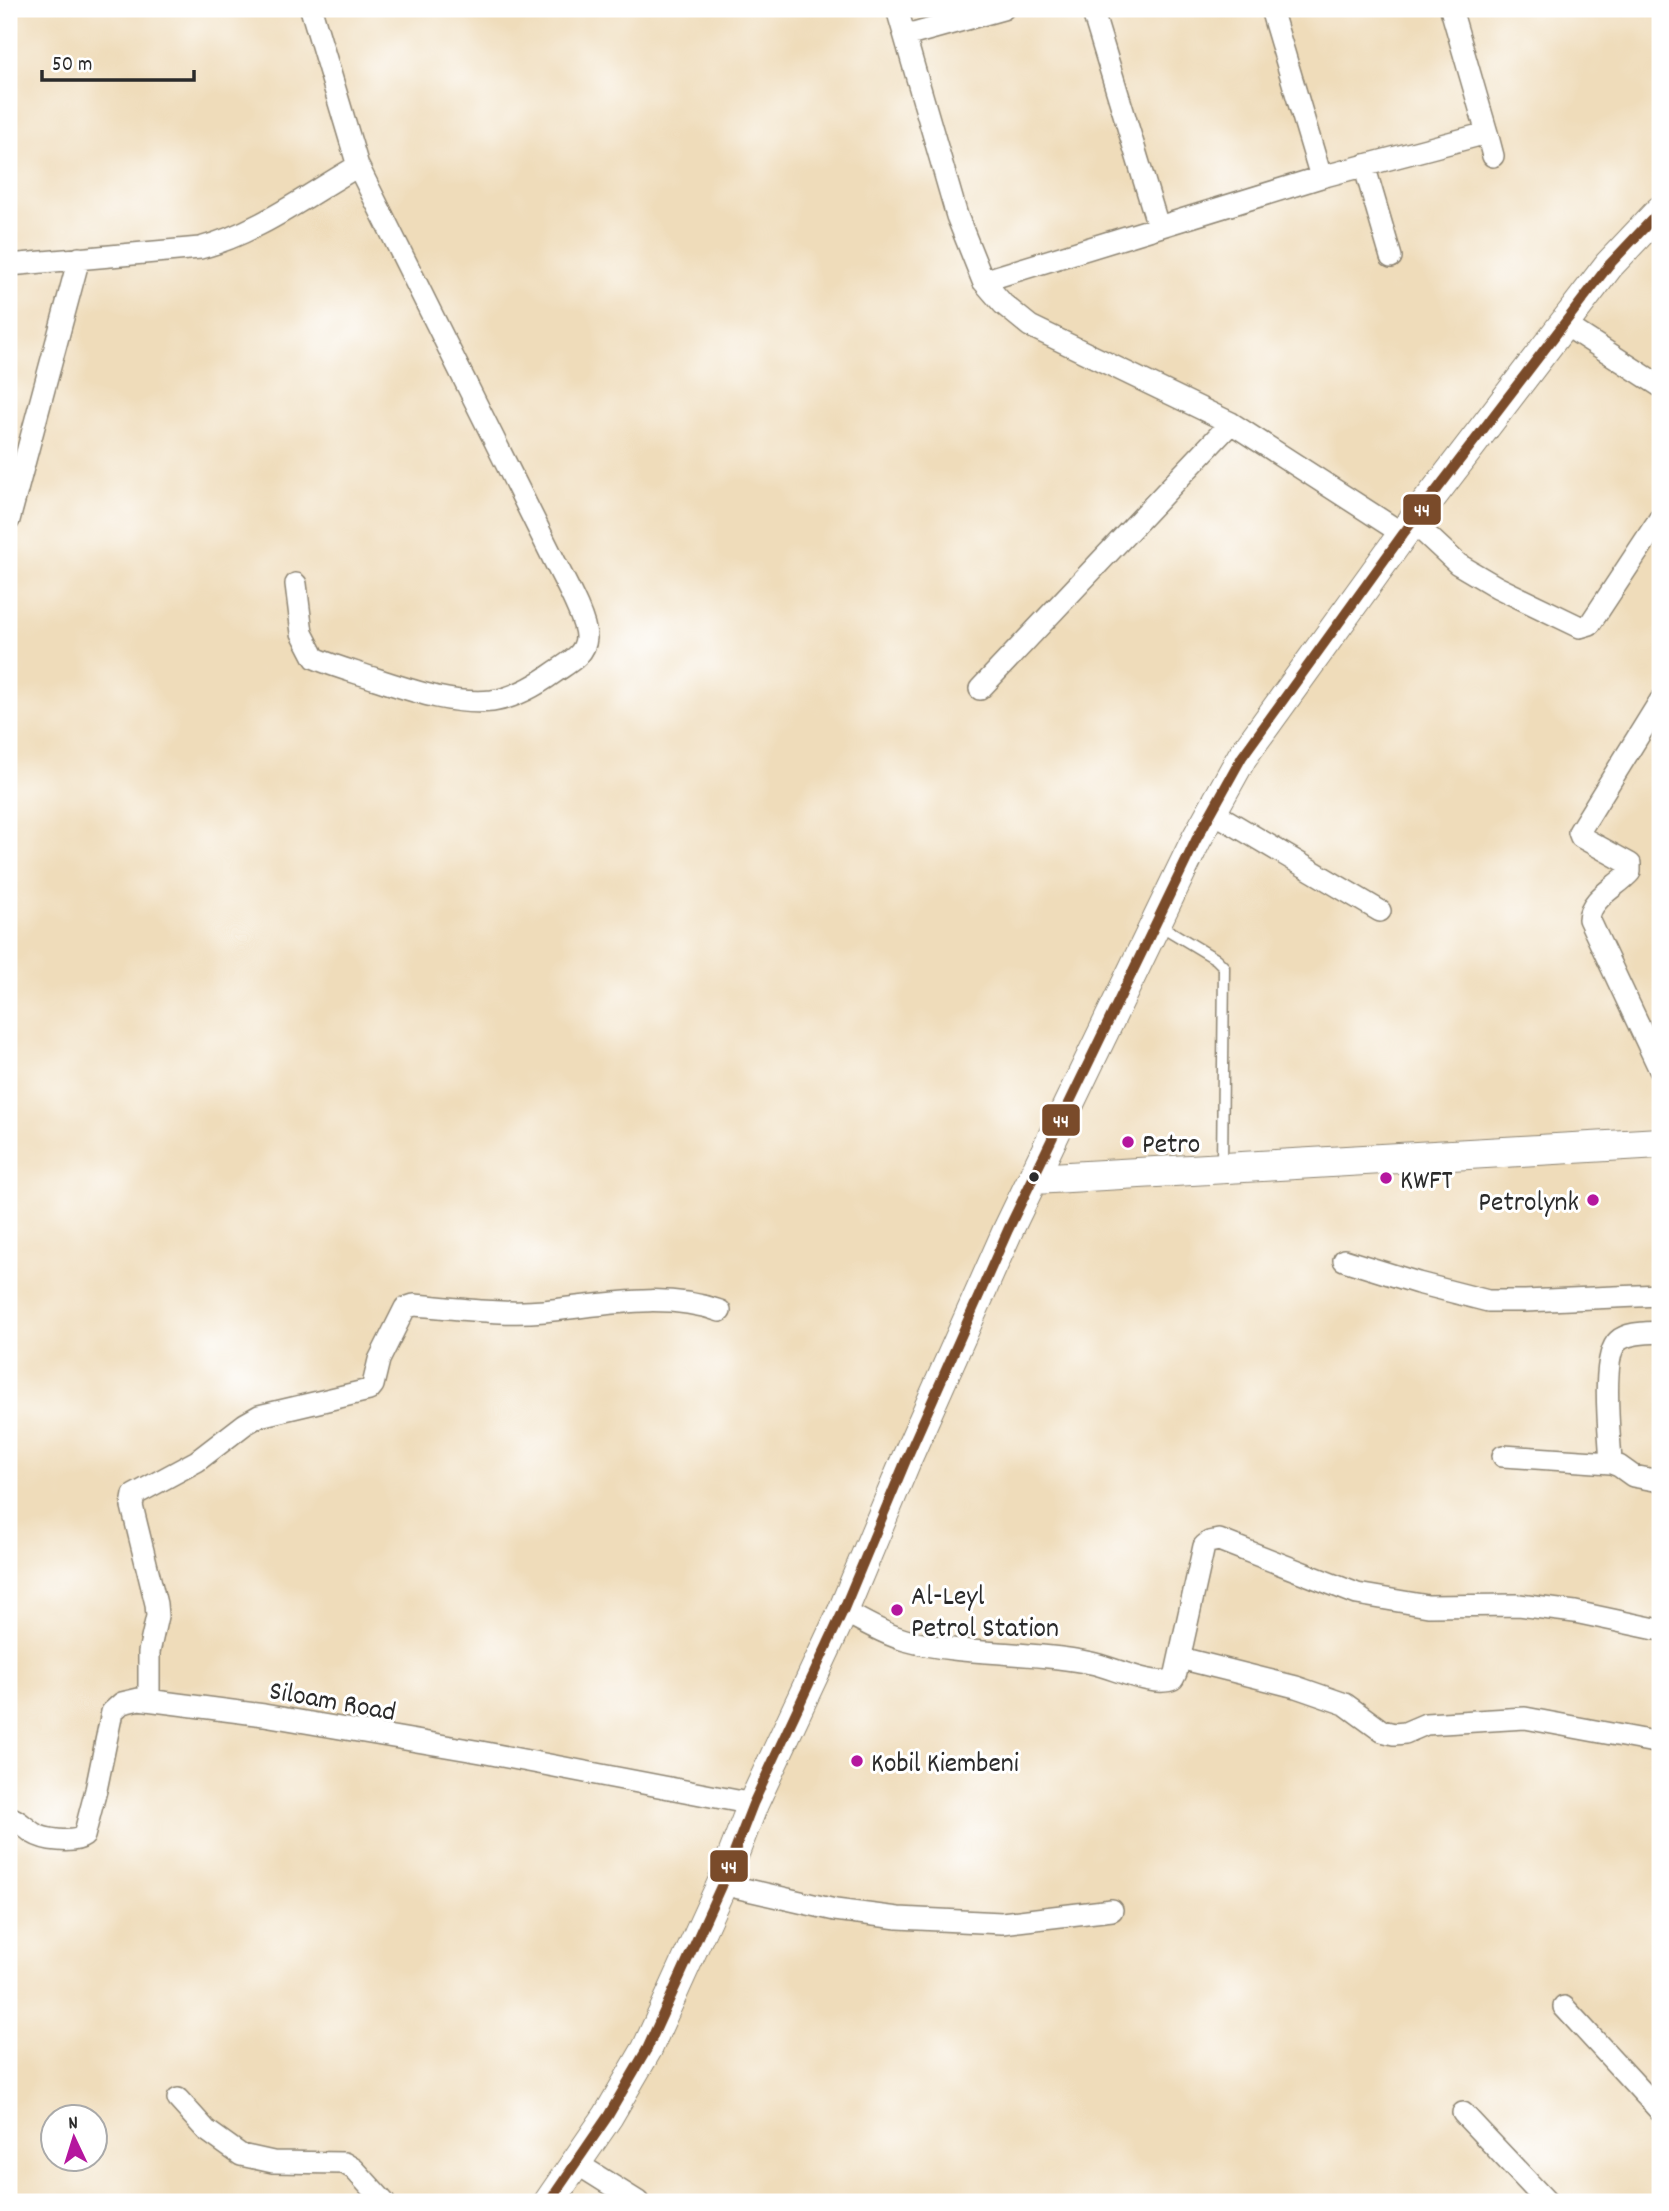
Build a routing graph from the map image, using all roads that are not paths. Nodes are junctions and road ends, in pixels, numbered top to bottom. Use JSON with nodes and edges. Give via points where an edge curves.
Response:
{"nodes":[{"id":1,"x":311,"y":9,"type":"edge"},
{"id":2,"x":897,"y":9,"type":"edge"},
{"id":3,"x":1003,"y":9,"type":"edge"},
{"id":4,"x":1092,"y":9,"type":"edge"},
{"id":5,"x":1271,"y":9,"type":"edge"},
{"id":6,"x":1451,"y":9,"type":"edge"},
{"id":7,"x":906,"y":36,"type":"junction"},
{"id":8,"x":1487,"y":133,"type":"junction"},
{"id":9,"x":1493,"y":156,"type":"dead end"},
{"id":10,"x":1364,"y":165,"type":"junction"},
{"id":11,"x":358,"y":166,"type":"junction"},
{"id":12,"x":1321,"y":177,"type":"junction"},
{"id":13,"x":1660,"y":211,"type":"edge"},
{"id":14,"x":1158,"y":226,"type":"junction"},
{"id":15,"x":1391,"y":257,"type":"dead end"},
{"id":16,"x":79,"y":258,"type":"junction"},
{"id":17,"x":9,"y":265,"type":"edge"},
{"id":18,"x":983,"y":281,"type":"junction"},
{"id":19,"x":1564,"y":324,"type":"junction"},
{"id":20,"x":1660,"y":386,"type":"edge"},
{"id":21,"x":1231,"y":423,"type":"junction"},
{"id":22,"x":1660,"y":518,"type":"edge"},
{"id":23,"x":9,"y":520,"type":"edge"},
{"id":24,"x":1408,"y":528,"type":"junction"},
{"id":25,"x":296,"y":584,"type":"dead end"},
{"id":26,"x":980,"y":689,"type":"dead end"},
{"id":27,"x":1660,"y":701,"type":"edge"},
{"id":28,"x":1211,"y":811,"type":"junction"},
{"id":29,"x":1380,"y":911,"type":"dead end"},
{"id":30,"x":1156,"y":922,"type":"junction"},
{"id":31,"x":1660,"y":1070,"type":"edge"},
{"id":32,"x":1660,"y":1143,"type":"edge"},
{"id":33,"x":1222,"y":1168,"type":"junction"},
{"id":34,"x":1034,"y":1179,"type":"junction"},
{"id":35,"x":1344,"y":1260,"type":"dead end"},
{"id":36,"x":1660,"y":1295,"type":"edge"},
{"id":37,"x":720,"y":1311,"type":"dead end"},
{"id":38,"x":1660,"y":1332,"type":"edge"},
{"id":39,"x":1503,"y":1456,"type":"dead end"},
{"id":40,"x":1611,"y":1463,"type":"junction"},
{"id":41,"x":1660,"y":1481,"type":"edge"},
{"id":42,"x":843,"y":1611,"type":"junction"},
{"id":43,"x":1660,"y":1630,"type":"edge"},
{"id":44,"x":1180,"y":1658,"type":"junction"},
{"id":45,"x":149,"y":1700,"type":"junction"},
{"id":46,"x":1660,"y":1743,"type":"edge"},
{"id":47,"x":753,"y":1804,"type":"junction"},
{"id":48,"x":9,"y":1816,"type":"edge"},
{"id":49,"x":722,"y":1884,"type":"junction"},
{"id":50,"x":1112,"y":1910,"type":"dead end"},
{"id":51,"x":1564,"y":2007,"type":"dead end"},
{"id":52,"x":178,"y":2099,"type":"dead end"},
{"id":53,"x":1660,"y":2111,"type":"edge"},
{"id":54,"x":1463,"y":2113,"type":"dead end"},
{"id":55,"x":576,"y":2163,"type":"junction"},
{"id":56,"x":384,"y":2202,"type":"edge"},
{"id":57,"x":549,"y":2202,"type":"edge"},
{"id":58,"x":638,"y":2202,"type":"edge"},
{"id":59,"x":1547,"y":2202,"type":"edge"}],
"edges":[{"from":1,"to":11,"type":"street"},
{"from":2,"to":7,"type":"street"},
{"from":3,"to":7,"type":"street"},
{"from":4,"to":14,"type":"street"},
{"from":5,"to":12,"type":"street"},
{"from":6,"to":8,"type":"street"},
{"from":7,"to":18,"type":"street","via":[[957,216]]},
{"from":8,"to":9,"type":"street"},
{"from":8,"to":10,"type":"street"},
{"from":10,"to":12,"type":"street"},
{"from":10,"to":15,"type":"street"},
{"from":11,"to":16,"type":"street","via":[[219,243]]},
{"from":11,"to":25,"type":"street","via":[[551,554],[581,618],[586,641],[575,659],[513,695],[478,701],[420,693],[315,658],[302,633]]},
{"from":12,"to":14,"type":"street"},
{"from":13,"to":19,"type":"main road","via":[[1620,252]]},
{"from":14,"to":18,"type":"street"},
{"from":16,"to":17,"type":"street"},
{"from":16,"to":23,"type":"street"},
{"from":18,"to":21,"type":"street","via":[[1030,326]]},
{"from":19,"to":20,"type":"street"},
{"from":19,"to":24,"type":"main road"},
{"from":21,"to":24,"type":"street"},
{"from":21,"to":26,"type":"street"},
{"from":22,"to":24,"type":"street","via":[[1590,624],[1580,627],[1497,587]]},
{"from":24,"to":28,"type":"main road","via":[[1242,757]]},
{"from":27,"to":31,"type":"street","via":[[1579,832],[1630,864],[1622,881],[1592,903],[1588,919]]},
{"from":28,"to":29,"type":"street"},
{"from":28,"to":30,"type":"main road"},
{"from":30,"to":33,"type":"lane","via":[[1224,967]]},
{"from":30,"to":34,"type":"main road"},
{"from":32,"to":33,"type":"main road"},
{"from":33,"to":34,"type":"main road"},
{"from":34,"to":42,"type":"main road","via":[[922,1422]]},
{"from":35,"to":36,"type":"street","via":[[1488,1301]]},
{"from":37,"to":45,"type":"street","via":[[651,1300],[542,1311],[405,1308],[369,1390],[259,1416],[197,1461],[134,1495],[132,1506],[157,1616],[149,1652]]},
{"from":38,"to":40,"type":"street","via":[[1619,1339],[1609,1354]]},
{"from":39,"to":40,"type":"street"},
{"from":40,"to":41,"type":"street","via":[[1633,1476]]},
{"from":42,"to":44,"type":"street","via":[[907,1641],[1085,1661],[1154,1681],[1173,1679]]},
{"from":42,"to":47,"type":"main road"},
{"from":43,"to":44,"type":"street","via":[[1519,1605],[1428,1606],[1357,1594],[1240,1546],[1213,1540],[1205,1546]]},
{"from":44,"to":46,"type":"street","via":[[1345,1704],[1382,1731],[1394,1734],[1426,1724],[1525,1718]]},
{"from":45,"to":47,"type":"street","name":"Siloam Road","via":[[481,1752]]},
{"from":45,"to":48,"type":"street","name":"Siloam Road","via":[[122,1703],[112,1712],[82,1838],[37,1835]]},
{"from":47,"to":49,"type":"main road"},
{"from":49,"to":50,"type":"street","via":[[835,1910],[898,1918],[1002,1923]]},
{"from":49,"to":55,"type":"main road","via":[[648,2049]]},
{"from":51,"to":53,"type":"street"},
{"from":52,"to":56,"type":"street","via":[[205,2130],[241,2155],[273,2162],[344,2163]]},
{"from":54,"to":59,"type":"street"},
{"from":55,"to":57,"type":"main road"},
{"from":55,"to":58,"type":"street"}]}
